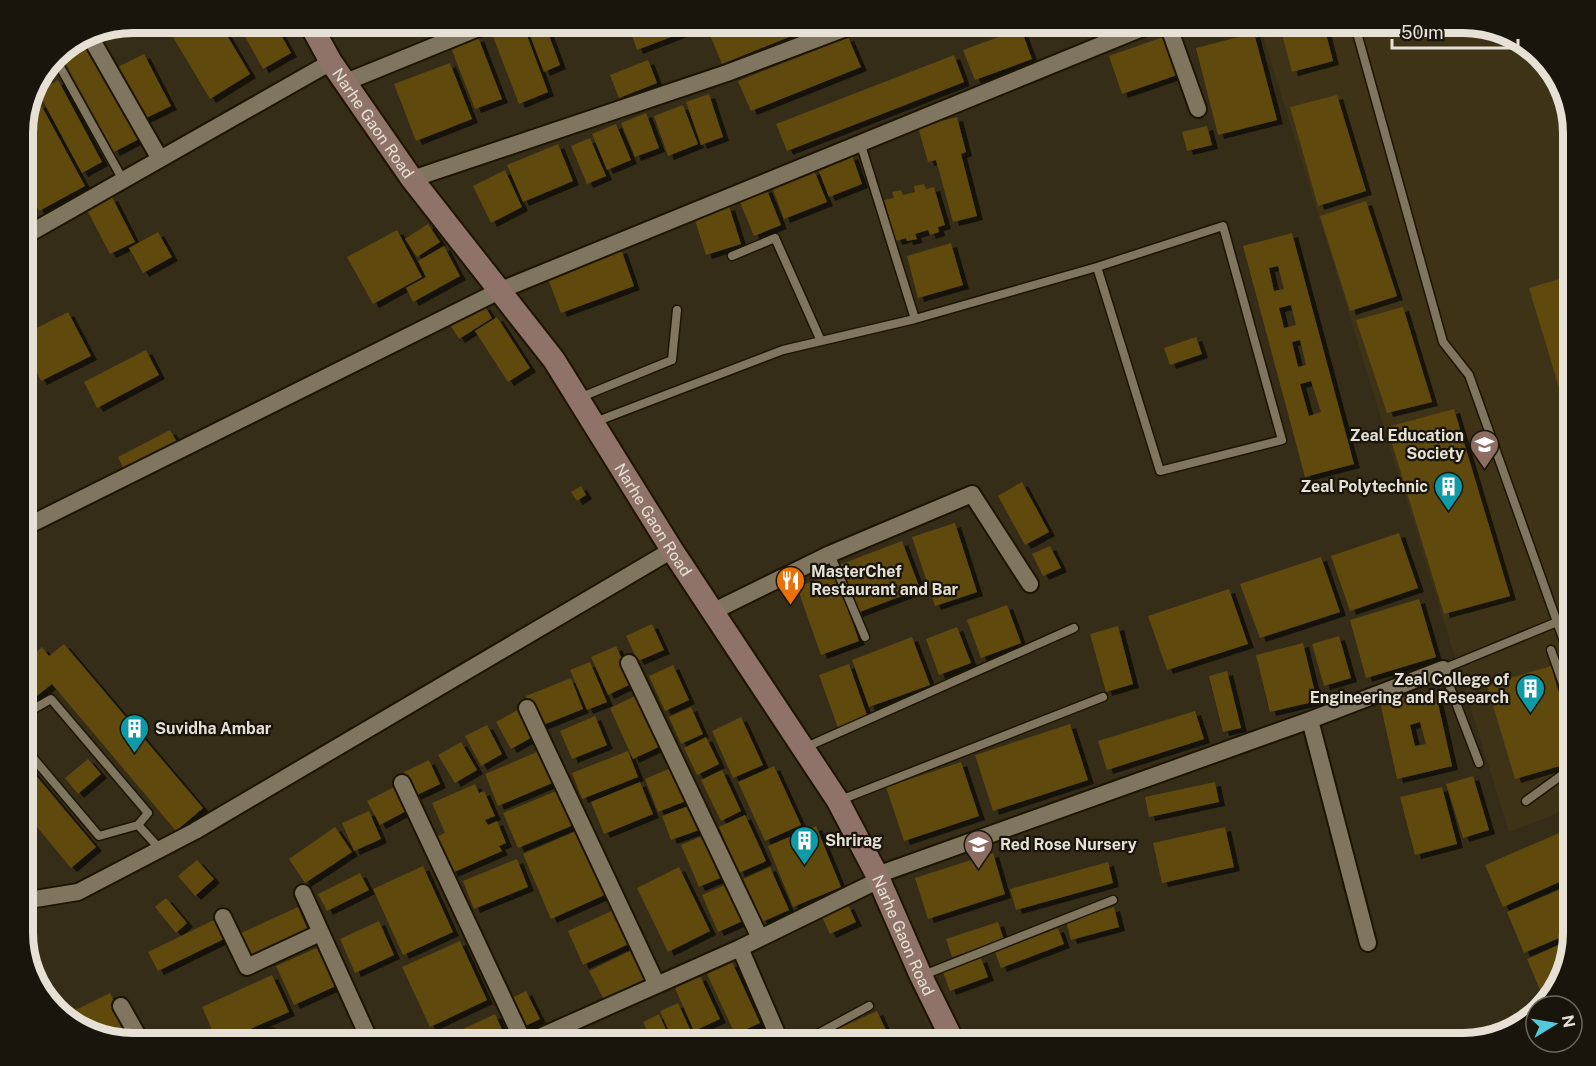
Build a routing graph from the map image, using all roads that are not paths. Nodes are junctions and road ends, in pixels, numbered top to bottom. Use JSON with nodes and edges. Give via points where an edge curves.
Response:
{"nodes":[{"id":1,"x":315,"y":33,"type":"edge"},
{"id":2,"x":466,"y":33,"type":"edge"},
{"id":3,"x":833,"y":33,"type":"edge"},
{"id":4,"x":1130,"y":33,"type":"edge"},
{"id":5,"x":1171,"y":33,"type":"edge"},
{"id":6,"x":1357,"y":33,"type":"edge"},
{"id":7,"x":93,"y":42,"type":"edge"},
{"id":8,"x":331,"y":62,"type":"junction"},
{"id":9,"x":60,"y":66,"type":"edge"},
{"id":10,"x":346,"y":82,"type":"junction"},
{"id":11,"x":1198,"y":109,"type":"dead end"},
{"id":12,"x":860,"y":142,"type":"junction"},
{"id":13,"x":160,"y":159,"type":"junction"},
{"id":14,"x":412,"y":178,"type":"junction"},
{"id":15,"x":123,"y":180,"type":"junction"},
{"id":16,"x":33,"y":231,"type":"edge"},
{"id":17,"x":732,"y":256,"type":"dead end"},
{"id":18,"x":1097,"y":267,"type":"junction"},
{"id":19,"x":501,"y":290,"type":"junction"},
{"id":20,"x":677,"y":310,"type":"dead end"},
{"id":21,"x":915,"y":319,"type":"junction"},
{"id":22,"x":821,"y":341,"type":"junction"},
{"id":23,"x":579,"y":398,"type":"junction"},
{"id":24,"x":594,"y":422,"type":"junction"},
{"id":25,"x":33,"y":523,"type":"edge"},
{"id":26,"x":672,"y":550,"type":"junction"},
{"id":27,"x":830,"y":554,"type":"junction"},
{"id":28,"x":1030,"y":584,"type":"dead end"},
{"id":29,"x":712,"y":612,"type":"junction"},
{"id":30,"x":1557,"y":622,"type":"junction"},
{"id":31,"x":1074,"y":628,"type":"dead end"},
{"id":32,"x":865,"y":637,"type":"dead end"},
{"id":33,"x":1563,"y":637,"type":"edge"},
{"id":34,"x":1551,"y":650,"type":"dead end"},
{"id":35,"x":629,"y":663,"type":"dead end"},
{"id":36,"x":1443,"y":669,"type":"junction"},
{"id":37,"x":1563,"y":682,"type":"edge"},
{"id":38,"x":1102,"y":697,"type":"dead end"},
{"id":39,"x":527,"y":708,"type":"dead end"},
{"id":40,"x":33,"y":709,"type":"edge"},
{"id":41,"x":1310,"y":720,"type":"junction"},
{"id":42,"x":804,"y":748,"type":"junction"},
{"id":43,"x":33,"y":758,"type":"edge"},
{"id":44,"x":1479,"y":763,"type":"dead end"},
{"id":45,"x":1563,"y":775,"type":"edge"},
{"id":46,"x":402,"y":783,"type":"dead end"},
{"id":47,"x":838,"y":801,"type":"junction"},
{"id":48,"x":1526,"y":801,"type":"dead end"},
{"id":49,"x":138,"y":825,"type":"junction"},
{"id":50,"x":160,"y":849,"type":"junction"},
{"id":51,"x":878,"y":878,"type":"junction"},
{"id":52,"x":303,"y":893,"type":"dead end"},
{"id":53,"x":33,"y":899,"type":"edge"},
{"id":54,"x":1113,"y":900,"type":"dead end"},
{"id":55,"x":223,"y":917,"type":"dead end"},
{"id":56,"x":320,"y":933,"type":"junction"},
{"id":57,"x":760,"y":938,"type":"junction"},
{"id":58,"x":1368,"y":943,"type":"dead end"},
{"id":59,"x":741,"y":948,"type":"junction"},
{"id":60,"x":921,"y":976,"type":"junction"},
{"id":61,"x":657,"y":986,"type":"junction"},
{"id":62,"x":869,"y":1005,"type":"dead end"},
{"id":63,"x":121,"y":1006,"type":"dead end"},
{"id":64,"x":136,"y":1033,"type":"edge"},
{"id":65,"x":366,"y":1033,"type":"edge"},
{"id":66,"x":520,"y":1033,"type":"edge"},
{"id":67,"x":550,"y":1033,"type":"edge"},
{"id":68,"x":776,"y":1033,"type":"edge"},
{"id":69,"x":820,"y":1033,"type":"edge"},
{"id":70,"x":949,"y":1033,"type":"edge"}],
"edges":[{"from":1,"to":8,"type":"street","name":"Narhe Gaon Road"},
{"from":2,"to":10,"type":"street"},
{"from":3,"to":14,"type":"street","via":[[727,73]]},
{"from":4,"to":12,"type":"street"},
{"from":5,"to":11,"type":"street"},
{"from":6,"to":30,"type":"lane","via":[[1443,342],[1469,375]]},
{"from":7,"to":13,"type":"street"},
{"from":8,"to":10,"type":"street","name":"Narhe Gaon Road"},
{"from":8,"to":13,"type":"street"},
{"from":9,"to":15,"type":"lane"},
{"from":10,"to":14,"type":"street","name":"Narhe Gaon Road"},
{"from":12,"to":19,"type":"street"},
{"from":12,"to":21,"type":"lane"},
{"from":13,"to":15,"type":"street"},
{"from":14,"to":19,"type":"street","name":"Narhe Gaon Road"},
{"from":15,"to":16,"type":"street"},
{"from":17,"to":22,"type":"lane","via":[[775,238]]},
{"from":18,"to":18,"type":"lane","via":[[1223,226],[1282,440],[1160,471]]},
{"from":18,"to":21,"type":"lane"},
{"from":19,"to":23,"type":"street","name":"Narhe Gaon Road"},
{"from":19,"to":25,"type":"street"},
{"from":20,"to":23,"type":"lane","via":[[672,360]]},
{"from":21,"to":22,"type":"lane"},
{"from":22,"to":24,"type":"lane","via":[[783,350]]},
{"from":23,"to":24,"type":"street","name":"Narhe Gaon Road"},
{"from":24,"to":26,"type":"street","name":"Narhe Gaon Road"},
{"from":26,"to":29,"type":"street","name":"Narhe Gaon Road"},
{"from":26,"to":50,"type":"street"},
{"from":27,"to":28,"type":"street","via":[[972,494]]},
{"from":27,"to":29,"type":"street"},
{"from":27,"to":32,"type":"lane"},
{"from":29,"to":42,"type":"street","name":"Narhe Gaon Road"},
{"from":30,"to":33,"type":"lane"},
{"from":30,"to":36,"type":"lane"},
{"from":31,"to":42,"type":"lane"},
{"from":34,"to":37,"type":"lane"},
{"from":35,"to":57,"type":"street"},
{"from":36,"to":41,"type":"street"},
{"from":36,"to":44,"type":"lane"},
{"from":38,"to":47,"type":"lane"},
{"from":39,"to":61,"type":"street"},
{"from":40,"to":49,"type":"lane","via":[[51,699],[148,813]]},
{"from":41,"to":51,"type":"street"},
{"from":41,"to":58,"type":"street"},
{"from":42,"to":47,"type":"street","name":"Narhe Gaon Road"},
{"from":43,"to":49,"type":"lane","via":[[99,836]]},
{"from":45,"to":48,"type":"lane"},
{"from":46,"to":66,"type":"street"},
{"from":47,"to":51,"type":"street","name":"Narhe Gaon Road"},
{"from":49,"to":50,"type":"lane"},
{"from":50,"to":53,"type":"street","via":[[78,892]]},
{"from":51,"to":57,"type":"street"},
{"from":51,"to":60,"type":"street","name":"Narhe Gaon Road"},
{"from":52,"to":56,"type":"street"},
{"from":54,"to":60,"type":"lane"},
{"from":55,"to":56,"type":"street","via":[[247,967]]},
{"from":56,"to":65,"type":"street"},
{"from":57,"to":59,"type":"street"},
{"from":59,"to":61,"type":"street"},
{"from":59,"to":68,"type":"street"},
{"from":60,"to":70,"type":"street","name":"Narhe Gaon Road"},
{"from":61,"to":67,"type":"street"},
{"from":62,"to":69,"type":"lane"},
{"from":63,"to":64,"type":"street"}]}
